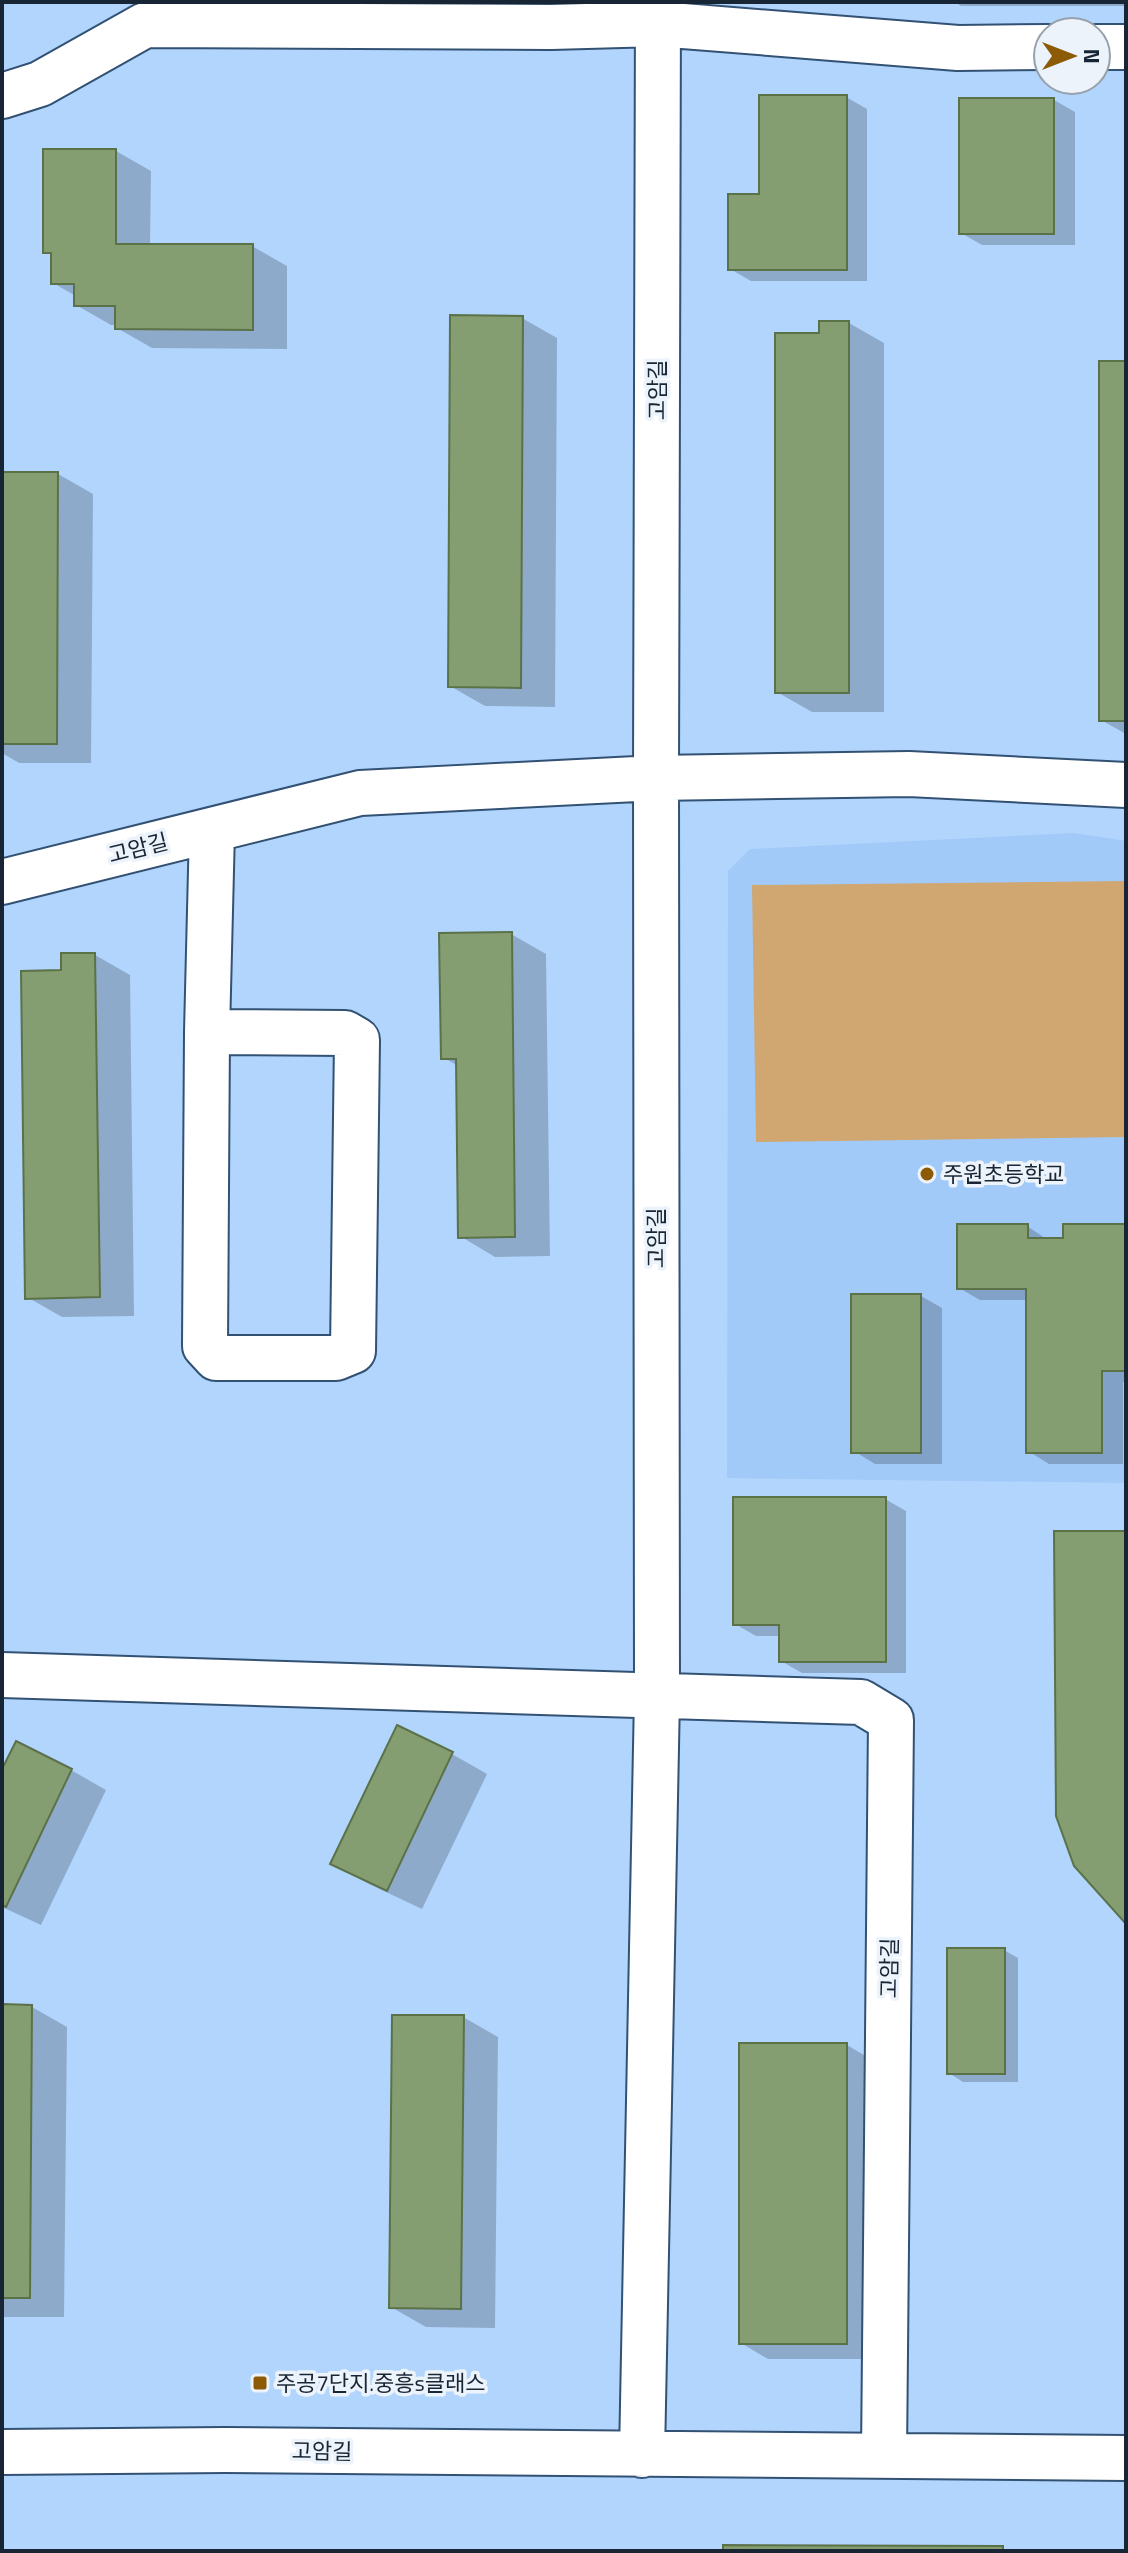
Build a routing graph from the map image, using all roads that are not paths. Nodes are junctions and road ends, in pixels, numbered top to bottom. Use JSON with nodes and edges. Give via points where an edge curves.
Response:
{"nodes":[{"id":1,"x":145,"y":13,"type":"edge"},
{"id":2,"x":658,"y":13,"type":"edge"},
{"id":3,"x":1032,"y":47,"type":"edge"},
{"id":4,"x":2,"y":96,"type":"edge"},
{"id":5,"x":656,"y":778,"type":"junction"},
{"id":6,"x":1126,"y":785,"type":"edge"},
{"id":7,"x":212,"y":830,"type":"junction"},
{"id":8,"x":2,"y":882,"type":"edge"},
{"id":9,"x":207,"y":1032,"type":"junction"},
{"id":10,"x":2,"y":1675,"type":"edge"},
{"id":11,"x":657,"y":1697,"type":"junction"},
{"id":12,"x":2,"y":2452,"type":"edge"},
{"id":13,"x":642,"y":2455,"type":"junction"},
{"id":14,"x":884,"y":2456,"type":"junction"},
{"id":15,"x":1126,"y":2458,"type":"edge"}],
"edges":[{"from":1,"to":2,"type":"street","via":[[551,27]]},
{"from":1,"to":4,"type":"street","via":[[40,84]]},
{"from":2,"to":3,"type":"street","via":[[958,48]]},
{"from":2,"to":5,"type":"street","name":"고암길"},
{"from":5,"to":6,"type":"street","name":"고암길","via":[[909,774]]},
{"from":5,"to":7,"type":"street","name":"고암길","via":[[360,793]]},
{"from":5,"to":11,"type":"street","name":"고암길"},
{"from":7,"to":8,"type":"street","name":"고암길"},
{"from":7,"to":9,"type":"street"},
{"from":9,"to":9,"type":"street","via":[[205,1346],[216,1358],[336,1358],[353,1351],[357,1040],[345,1033]]},
{"from":10,"to":11,"type":"street"},
{"from":11,"to":13,"type":"street","name":"고암길"},
{"from":11,"to":14,"type":"street","name":"고암길","via":[[861,1702],[891,1720]]},
{"from":12,"to":13,"type":"street","name":"고암길"},
{"from":13,"to":14,"type":"street","name":"고암길"},
{"from":14,"to":15,"type":"street","name":"고암길"}]}
